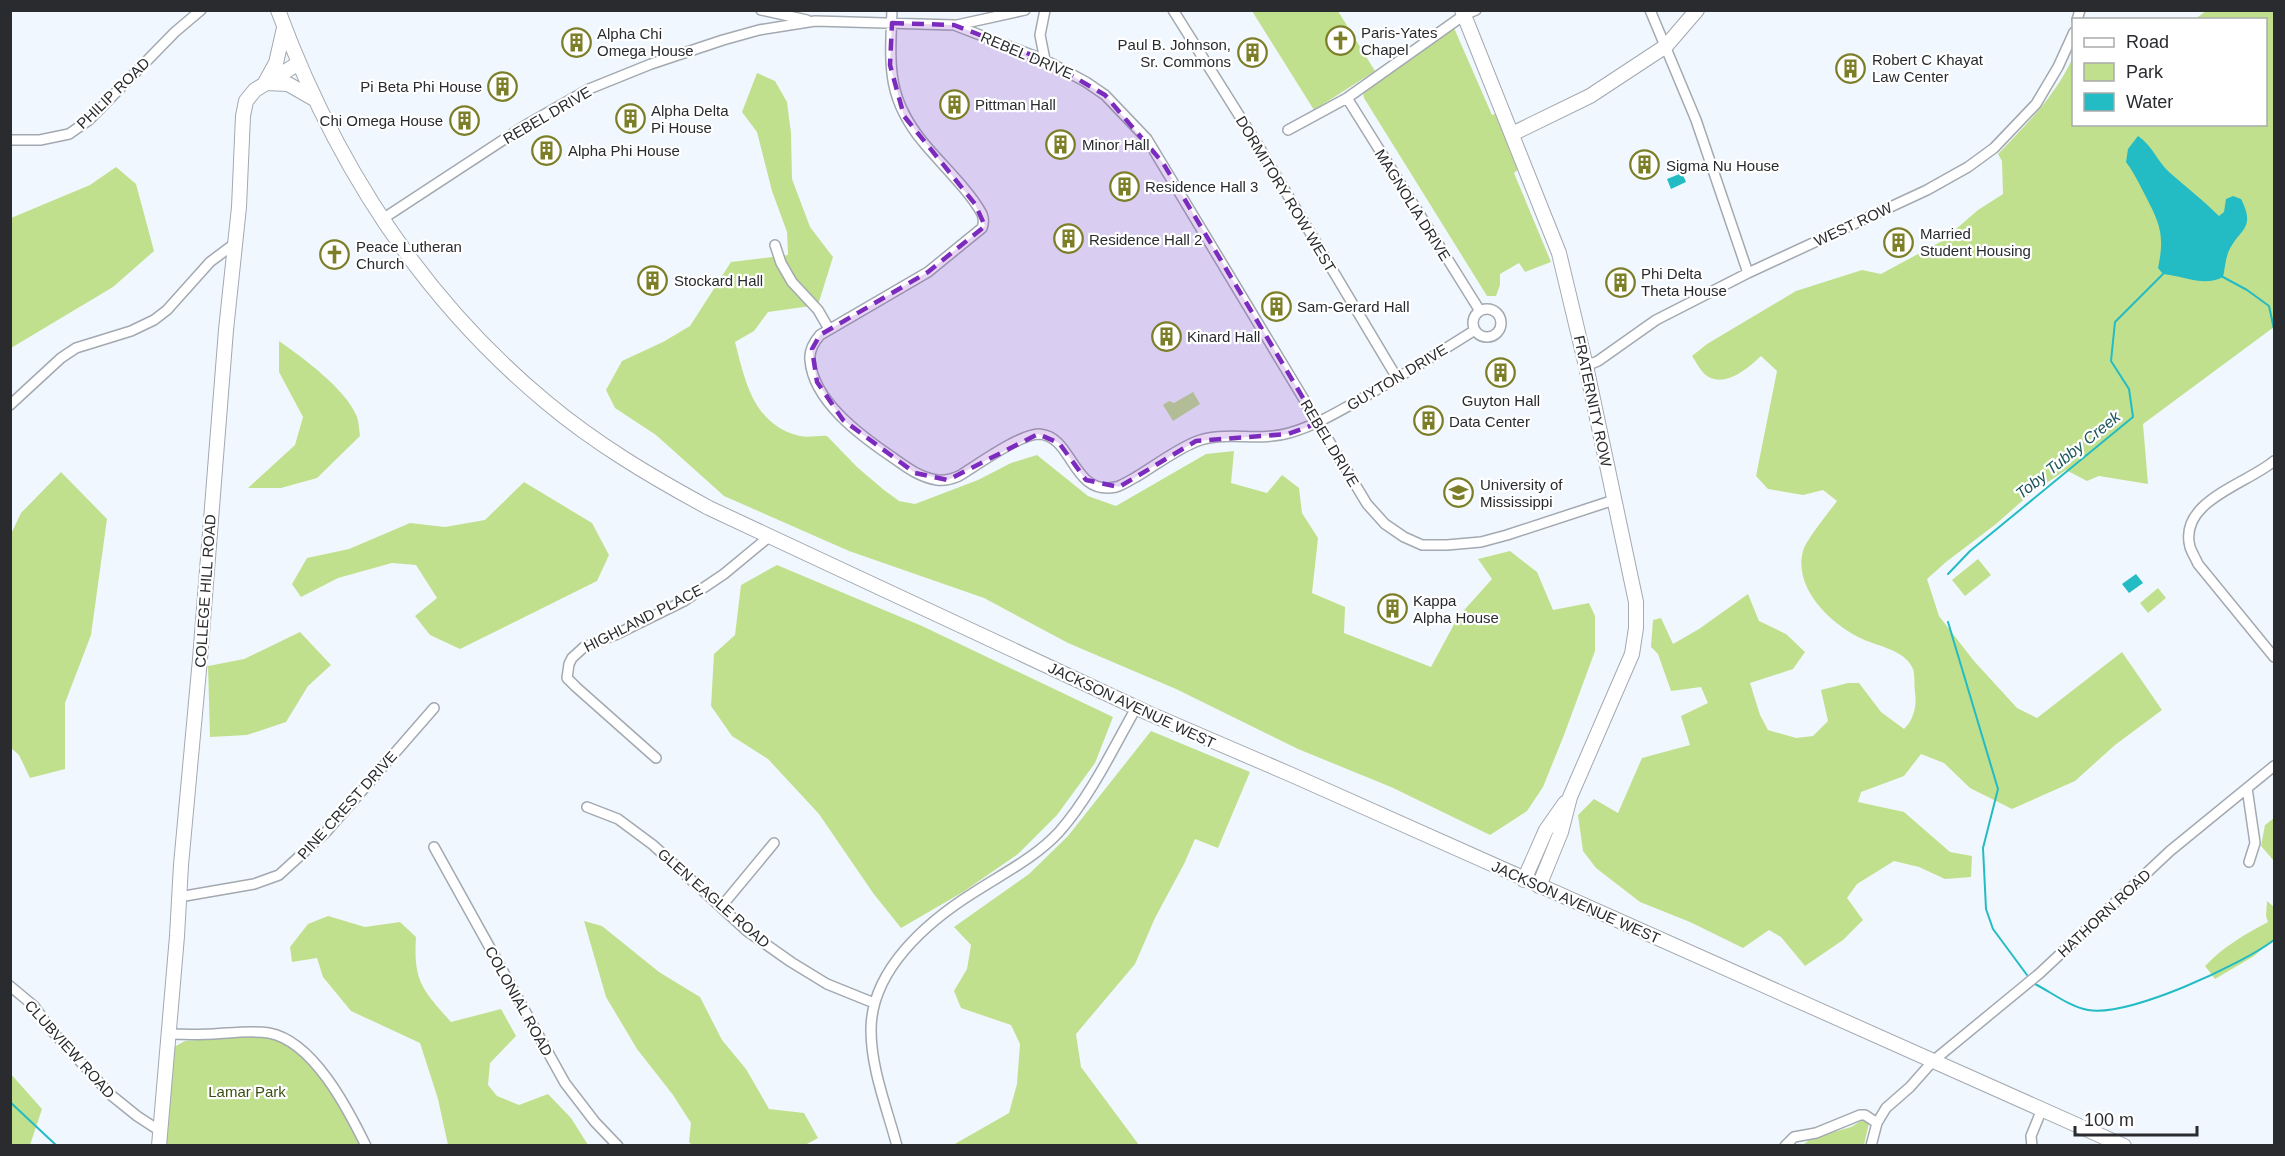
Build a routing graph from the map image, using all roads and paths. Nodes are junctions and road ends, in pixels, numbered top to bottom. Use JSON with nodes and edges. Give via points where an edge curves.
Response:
{"nodes":[{"id":1,"x":201,"y":10,"type":"edge"},
{"id":2,"x":278,"y":10,"type":"edge"},
{"id":3,"x":892,"y":10,"type":"edge"},
{"id":4,"x":1025,"y":10,"type":"edge"},
{"id":5,"x":1045,"y":10,"type":"edge"},
{"id":6,"x":1173,"y":10,"type":"edge"},
{"id":7,"x":1650,"y":10,"type":"edge"},
{"id":8,"x":1697,"y":10,"type":"edge"},
{"id":9,"x":761,"y":11,"type":"edge"},
{"id":10,"x":1467,"y":12,"type":"edge"},
{"id":11,"x":815,"y":21,"type":"junction"},
{"id":12,"x":892,"y":23,"type":"junction"},
{"id":13,"x":954,"y":25,"type":"junction"},
{"id":14,"x":284,"y":28,"type":"junction"},
{"id":15,"x":767,"y":28,"type":"junction"},
{"id":16,"x":2072,"y":34,"type":"edge"},
{"id":17,"x":1666,"y":45,"type":"junction"},
{"id":18,"x":1045,"y":60,"type":"junction"},
{"id":19,"x":298,"y":63,"type":"junction"},
{"id":20,"x":265,"y":83,"type":"junction"},
{"id":21,"x":1347,"y":98,"type":"junction"},
{"id":22,"x":316,"y":100,"type":"junction"},
{"id":23,"x":1288,"y":130,"type":"dead end"},
{"id":24,"x":1512,"y":134,"type":"junction"},
{"id":25,"x":10,"y":140,"type":"edge"},
{"id":26,"x":381,"y":219,"type":"junction"},
{"id":27,"x":234,"y":244,"type":"junction"},
{"id":28,"x":775,"y":245,"type":"dead end"},
{"id":29,"x":1748,"y":273,"type":"junction"},
{"id":30,"x":1480,"y":311,"type":"junction"},
{"id":31,"x":829,"y":329,"type":"junction"},
{"id":32,"x":1475,"y":330,"type":"junction"},
{"id":33,"x":1586,"y":366,"type":"junction"},
{"id":34,"x":1397,"y":378,"type":"junction"},
{"id":35,"x":10,"y":405,"type":"edge"},
{"id":36,"x":1318,"y":423,"type":"junction"},
{"id":37,"x":2274,"y":461,"type":"edge"},
{"id":38,"x":1614,"y":500,"type":"junction"},
{"id":39,"x":770,"y":536,"type":"junction"},
{"id":40,"x":2274,"y":657,"type":"edge"},
{"id":41,"x":434,"y":708,"type":"dead end"},
{"id":42,"x":1136,"y":708,"type":"junction"},
{"id":43,"x":656,"y":759,"type":"dead end"},
{"id":44,"x":2274,"y":766,"type":"edge"},
{"id":45,"x":2247,"y":789,"type":"junction"},
{"id":46,"x":1570,"y":797,"type":"junction"},
{"id":47,"x":587,"y":807,"type":"dead end"},
{"id":48,"x":774,"y":843,"type":"dead end"},
{"id":49,"x":434,"y":847,"type":"dead end"},
{"id":50,"x":2249,"y":862,"type":"dead end"},
{"id":51,"x":1524,"y":880,"type":"junction"},
{"id":52,"x":1539,"y":886,"type":"junction"},
{"id":53,"x":179,"y":897,"type":"junction"},
{"id":54,"x":721,"y":907,"type":"junction"},
{"id":55,"x":10,"y":986,"type":"edge"},
{"id":56,"x":874,"y":1003,"type":"junction"},
{"id":57,"x":168,"y":1034,"type":"junction"},
{"id":58,"x":1933,"y":1061,"type":"junction"},
{"id":59,"x":2042,"y":1109,"type":"junction"},
{"id":60,"x":1877,"y":1123,"type":"junction"},
{"id":61,"x":160,"y":1131,"type":"junction"},
{"id":62,"x":159,"y":1146,"type":"edge"},
{"id":63,"x":366,"y":1146,"type":"edge"},
{"id":64,"x":618,"y":1146,"type":"edge"},
{"id":65,"x":897,"y":1146,"type":"edge"},
{"id":66,"x":1785,"y":1146,"type":"edge"},
{"id":67,"x":1871,"y":1146,"type":"edge"},
{"id":68,"x":2032,"y":1146,"type":"edge"},
{"id":69,"x":2124,"y":1146,"type":"edge"}],
"edges":[{"from":1,"to":25,"type":"street","name":"PHILIP ROAD","via":[[69,135]]},
{"from":2,"to":14,"type":"street","name":"JACKSON AVENUE WEST"},
{"from":3,"to":12,"type":"street"},
{"from":4,"to":13,"type":"street"},
{"from":5,"to":18,"type":"street","via":[[1040,35]]},
{"from":6,"to":34,"type":"street","name":"DORMITORY ROW WEST"},
{"from":7,"to":17,"type":"street"},
{"from":8,"to":17,"type":"street"},
{"from":9,"to":11,"type":"street"},
{"from":9,"to":15,"type":"street"},
{"from":10,"to":21,"type":"street"},
{"from":10,"to":24,"type":"street","name":"FRATERNITY ROW"},
{"from":11,"to":12,"type":"street","name":"REBEL DRIVE"},
{"from":11,"to":15,"type":"street","name":"REBEL DRIVE"},
{"from":12,"to":13,"type":"street","name":"REBEL DRIVE"},
{"from":12,"to":31,"type":"street","via":[[890,65],[904,116],[975,204],[984,222],[982,228],[928,272]]},
{"from":13,"to":18,"type":"street","name":"REBEL DRIVE"},
{"from":14,"to":19,"type":"street","name":"JACKSON AVENUE WEST"},
{"from":14,"to":20,"type":"street","via":[[276,63]]},
{"from":15,"to":26,"type":"street","name":"REBEL DRIVE","via":[[661,60],[589,89],[525,125]]},
{"from":16,"to":29,"type":"street","name":"WEST ROW","via":[[2036,104],[1994,148],[1927,190]]},
{"from":17,"to":24,"type":"street","via":[[1590,96]]},
{"from":17,"to":29,"type":"street"},
{"from":18,"to":36,"type":"street","name":"REBEL DRIVE","via":[[1105,95],[1147,139]]},
{"from":19,"to":20,"type":"street","name":"COLLEGE HILL ROAD"},
{"from":19,"to":22,"type":"street","name":"JACKSON AVENUE WEST"},
{"from":20,"to":22,"type":"street","via":[[288,84]]},
{"from":20,"to":27,"type":"street","name":"COLLEGE HILL ROAD","via":[[246,101],[243,116]]},
{"from":21,"to":23,"type":"street"},
{"from":21,"to":30,"type":"street","name":"MAGNOLIA DRIVE"},
{"from":22,"to":26,"type":"street","name":"JACKSON AVENUE WEST","via":[[337,146]]},
{"from":24,"to":33,"type":"street","name":"FRATERNITY ROW","via":[[1559,253]]},
{"from":26,"to":39,"type":"street","name":"JACKSON AVENUE WEST","via":[[419,273],[461,321],[546,403],[642,471]]},
{"from":27,"to":35,"type":"street","via":[[210,262],[154,320],[76,348]]},
{"from":27,"to":53,"type":"street","name":"COLLEGE HILL ROAD"},
{"from":28,"to":31,"type":"street","via":[[792,282]]},
{"from":29,"to":33,"type":"street","name":"WEST ROW","via":[[1656,320]]},
{"from":30,"to":32,"type":"street","via":[[1474,318]]},
{"from":30,"to":32,"type":"street","name":"GUYTON DRIVE","via":[[1494,311],[1500,318],[1500,327],[1491,337]]},
{"from":31,"to":36,"type":"street","name":"GUYTON DRIVE","via":[[814,342],[809,358],[828,401],[862,437],[915,473],[940,481],[959,476],[1024,437],[1038,434],[1059,443],[1086,480],[1096,486],[1119,486],[1196,441],[1288,434]]},
{"from":32,"to":34,"type":"street","name":"GUYTON DRIVE"},
{"from":33,"to":38,"type":"street","name":"FRATERNITY ROW"},
{"from":34,"to":36,"type":"street","name":"GUYTON DRIVE"},
{"from":36,"to":38,"type":"street","name":"REBEL DRIVE","via":[[1377,516],[1404,537],[1422,545],[1480,542]]},
{"from":37,"to":40,"type":"street","via":[[2204,505],[2190,522],[2189,532],[2190,547],[2198,564]]},
{"from":38,"to":46,"type":"street","name":"FRATERNITY ROW","via":[[1633,577],[1636,628],[1626,670]]},
{"from":39,"to":42,"type":"street","name":"JACKSON AVENUE WEST"},
{"from":39,"to":43,"type":"street","name":"HIGHLAND PLACE","via":[[684,601],[584,647],[572,658],[567,678]]},
{"from":41,"to":53,"type":"street","name":"PINE CREST DRIVE","via":[[326,832],[279,875],[254,884]]},
{"from":42,"to":51,"type":"street","name":"JACKSON AVENUE WEST"},
{"from":42,"to":56,"type":"street","via":[[1083,798],[1058,832],[1027,859],[954,905],[922,933],[894,963]]},
{"from":44,"to":45,"type":"street","name":"HATHORN ROAD"},
{"from":45,"to":50,"type":"street","via":[[2255,843]]},
{"from":45,"to":58,"type":"street","name":"HATHORN ROAD","via":[[2170,851],[2040,973]]},
{"from":46,"to":51,"type":"street","name":"FRATERNITY ROW","via":[[1546,830]]},
{"from":46,"to":52,"type":"street","name":"FRATERNITY ROW","via":[[1561,832]]},
{"from":47,"to":54,"type":"street","name":"GLEN EAGLE ROAD","via":[[618,819]]},
{"from":48,"to":54,"type":"street"},
{"from":49,"to":64,"type":"street","name":"COLONIAL ROAD","via":[[565,1083]]},
{"from":51,"to":52,"type":"street","name":"JACKSON AVENUE WEST"},
{"from":52,"to":58,"type":"street","name":"JACKSON AVENUE WEST"},
{"from":53,"to":57,"type":"street","name":"COLLEGE HILL ROAD"},
{"from":54,"to":56,"type":"street","name":"GLEN EAGLE ROAD","via":[[790,962],[827,984]]},
{"from":55,"to":61,"type":"street","name":"CLUBVIEW ROAD","via":[[34,1006],[111,1095]]},
{"from":56,"to":65,"type":"street","via":[[874,1061]]},
{"from":57,"to":61,"type":"street","name":"COLLEGE HILL ROAD"},
{"from":57,"to":63,"type":"street","via":[[254,1031],[272,1033],[290,1042],[323,1072]]},
{"from":58,"to":59,"type":"street","name":"JACKSON AVENUE WEST"},
{"from":58,"to":60,"type":"street","name":"HATHORN ROAD","via":[[1886,1108]]},
{"from":59,"to":68,"type":"street","via":[[2031,1136]]},
{"from":59,"to":69,"type":"street","name":"JACKSON AVENUE WEST"},
{"from":60,"to":66,"type":"street","via":[[1860,1115],[1825,1130],[1794,1137]]},
{"from":60,"to":67,"type":"street"},
{"from":61,"to":62,"type":"street","name":"COLLEGE HILL ROAD"}]}
